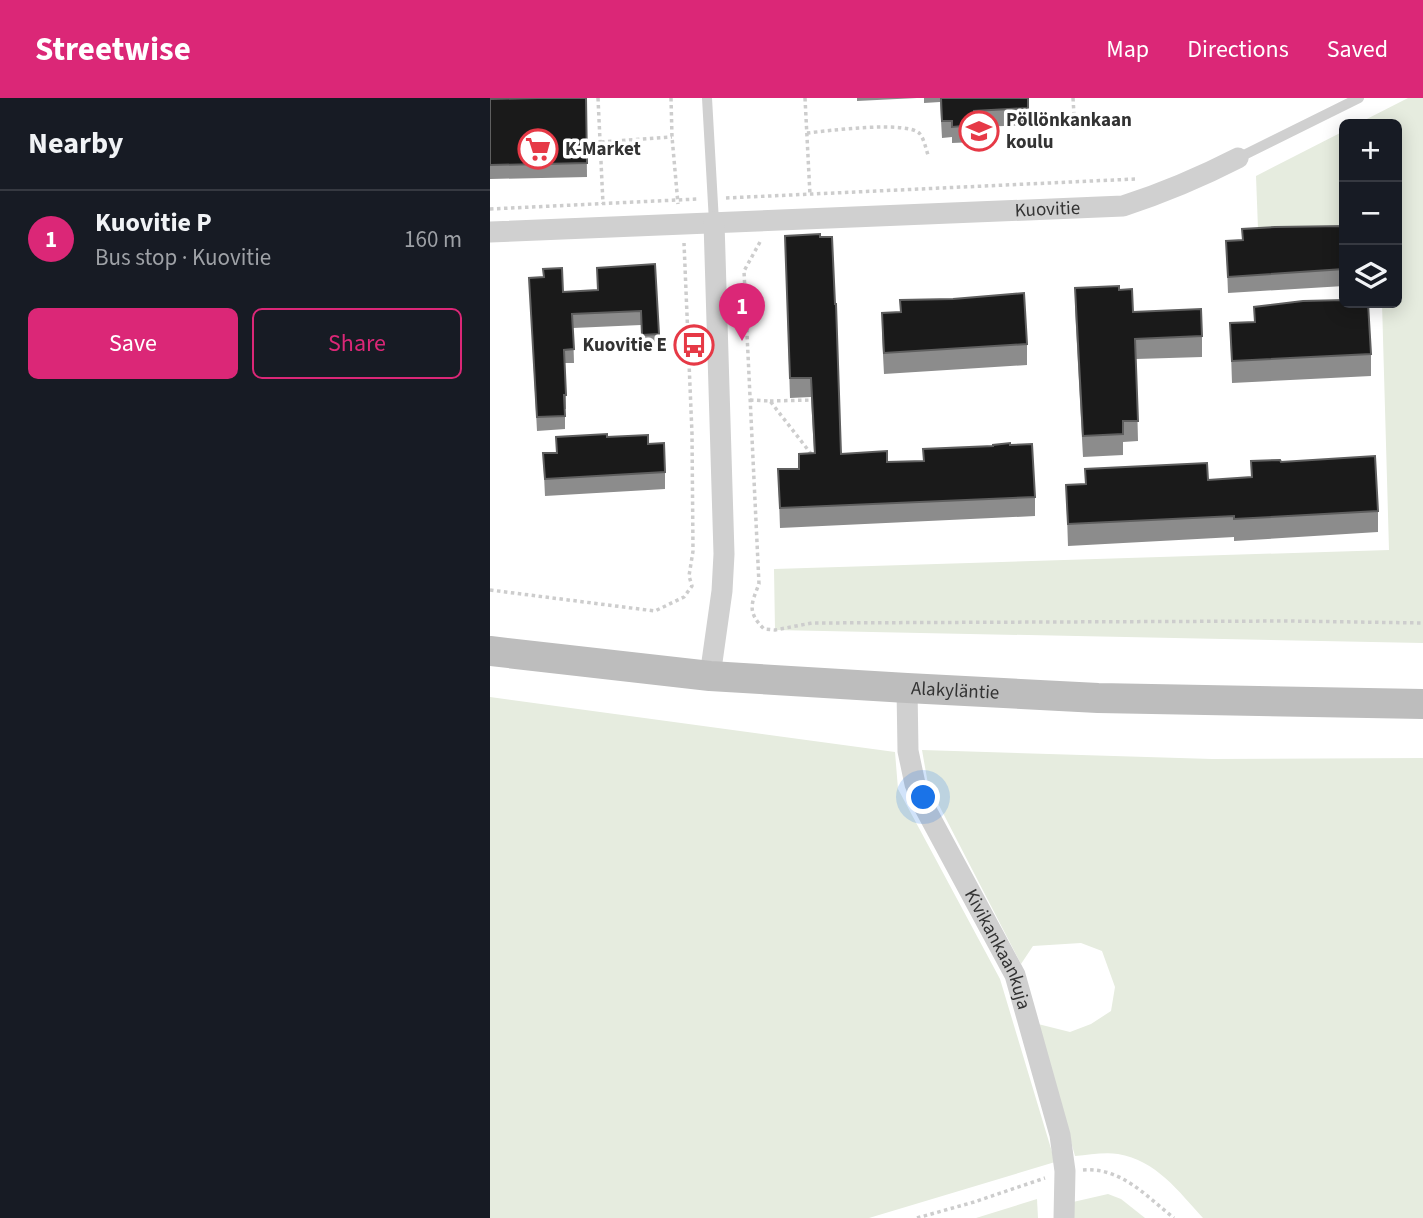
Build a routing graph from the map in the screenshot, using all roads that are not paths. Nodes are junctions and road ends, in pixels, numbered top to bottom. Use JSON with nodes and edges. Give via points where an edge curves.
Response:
{"nodes":[{"id":1,"x":707,"y":98,"type":"edge"},
{"id":2,"x":1359,"y":98,"type":"edge"},
{"id":3,"x":1238,"y":158,"type":"joint"},
{"id":4,"x":714,"y":222,"type":"junction"},
{"id":5,"x":490,"y":232,"type":"edge"},
{"id":6,"x":490,"y":651,"type":"edge"},
{"id":7,"x":710,"y":676,"type":"junction"},
{"id":8,"x":908,"y":688,"type":"junction"},
{"id":9,"x":1423,"y":704,"type":"edge"},
{"id":10,"x":1064,"y":1218,"type":"edge"}],
"edges":[{"from":1,"to":4,"type":"lane"},
{"from":2,"to":3,"type":"lane","name":"Kuovitie"},
{"from":3,"to":4,"type":"street","name":"Kuovitie","via":[[1123,206]]},
{"from":4,"to":5,"type":"street","name":"Kuovitie"},
{"from":4,"to":7,"type":"street","via":[[724,554]]},
{"from":6,"to":7,"type":"main road","name":"Alakyläntie"},
{"from":7,"to":8,"type":"main road","name":"Alakyläntie"},
{"from":8,"to":9,"type":"main road","name":"Alakyläntie","via":[[1098,698]]},
{"from":8,"to":10,"type":"street","name":"Kivikankaankuja","via":[[908,751],[915,783],[1015,975],[1060,1135]]}]}
